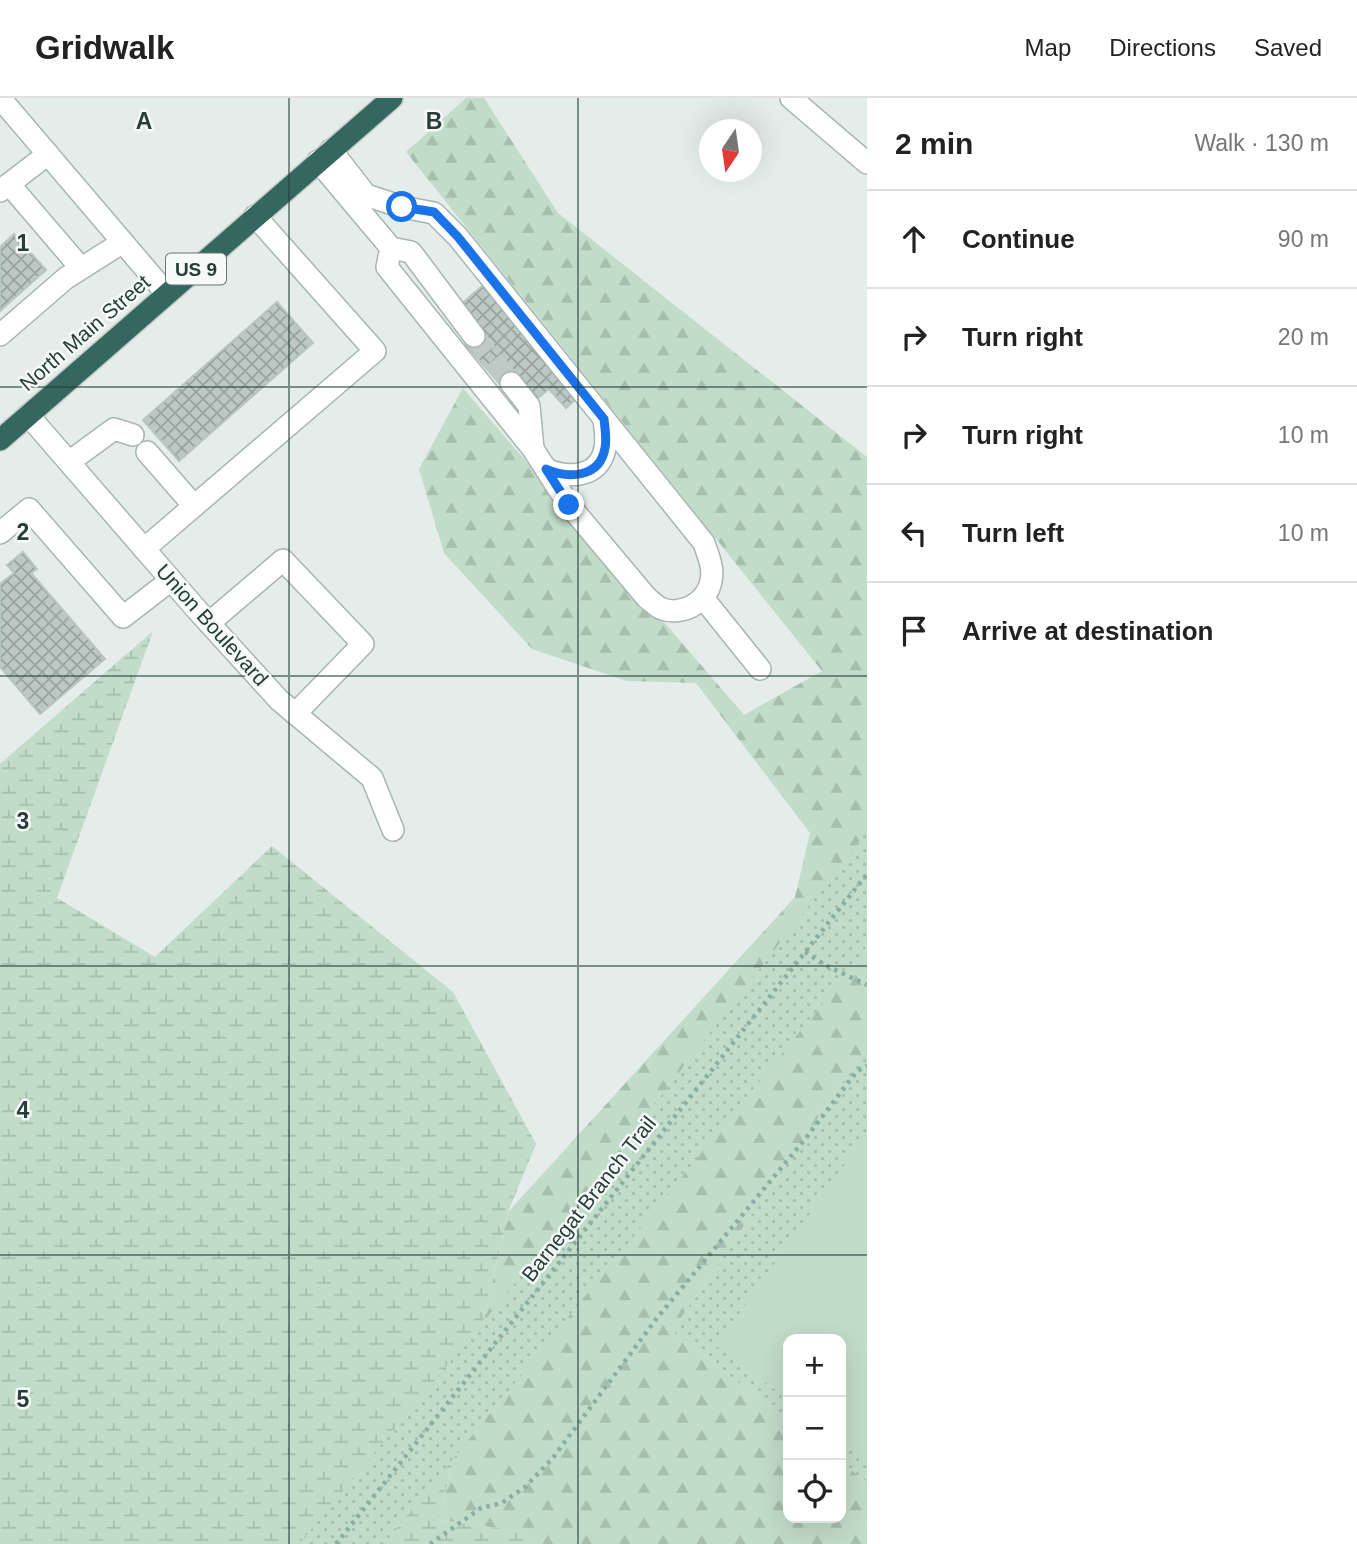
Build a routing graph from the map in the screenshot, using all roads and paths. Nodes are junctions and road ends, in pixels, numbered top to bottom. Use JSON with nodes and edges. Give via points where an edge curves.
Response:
{"nodes":[{"id":1,"x":0,"y":98,"type":"edge"},
{"id":2,"x":392,"y":98,"type":"edge"},
{"id":3,"x":791,"y":98,"type":"edge"},
{"id":4,"x":48,"y":154,"type":"junction"},
{"id":5,"x":324,"y":156,"type":"junction"},
{"id":6,"x":867,"y":163,"type":"edge"},
{"id":7,"x":5,"y":188,"type":"edge"},
{"id":8,"x":255,"y":216,"type":"junction"},
{"id":9,"x":123,"y":242,"type":"junction"},
{"id":10,"x":391,"y":248,"type":"junction"},
{"id":11,"x":80,"y":267,"type":"junction"},
{"id":12,"x":167,"y":294,"type":"junction"},
{"id":13,"x":0,"y":335,"type":"edge"},
{"id":14,"x":474,"y":336,"type":"tunnel mouth"},
{"id":15,"x":511,"y":383,"type":"tunnel mouth"},
{"id":16,"x":29,"y":415,"type":"junction"},
{"id":17,"x":604,"y":419,"type":"junction"},
{"id":18,"x":133,"y":436,"type":"dead end"},
{"id":19,"x":0,"y":440,"type":"edge"},
{"id":20,"x":533,"y":449,"type":"junction"},
{"id":21,"x":147,"y":452,"type":"dead end"},
{"id":22,"x":69,"y":462,"type":"junction"},
{"id":23,"x":546,"y":469,"type":"junction"},
{"id":24,"x":194,"y":506,"type":"junction"},
{"id":25,"x":0,"y":533,"type":"edge"},
{"id":26,"x":144,"y":549,"type":"junction"},
{"id":27,"x":171,"y":580,"type":"junction"},
{"id":28,"x":703,"y":598,"type":"junction"},
{"id":29,"x":209,"y":623,"type":"junction"},
{"id":30,"x":760,"y":669,"type":"dead end"},
{"id":31,"x":295,"y":714,"type":"junction"},
{"id":32,"x":393,"y":830,"type":"dead end"},
{"id":33,"x":867,"y":874,"type":"edge"},
{"id":34,"x":805,"y":952,"type":"junction"},
{"id":35,"x":867,"y":985,"type":"edge"},
{"id":36,"x":867,"y":1066,"type":"edge"},
{"id":37,"x":336,"y":1544,"type":"edge"},
{"id":38,"x":430,"y":1544,"type":"edge"}],
"edges":[{"from":1,"to":4,"type":"street"},
{"from":2,"to":5,"type":"highway","name":"North Main Street","number":"US 9"},
{"from":3,"to":6,"type":"street"},
{"from":4,"to":7,"type":"street"},
{"from":4,"to":9,"type":"street"},
{"from":5,"to":8,"type":"highway","name":"North Main Street","number":"US 9"},
{"from":5,"to":10,"type":"street"},
{"from":5,"to":17,"type":"street","via":[[366,195],[434,212]]},
{"from":7,"to":11,"type":"street"},
{"from":8,"to":12,"type":"highway","name":"North Main Street","number":"US 9"},
{"from":8,"to":24,"type":"street","via":[[375,351]]},
{"from":9,"to":11,"type":"street"},
{"from":9,"to":12,"type":"street"},
{"from":10,"to":14,"type":"street","via":[[411,252]]},
{"from":10,"to":20,"type":"street","via":[[387,267]]},
{"from":11,"to":13,"type":"street"},
{"from":12,"to":16,"type":"highway","name":"North Main Street","number":"US 9"},
{"from":15,"to":20,"type":"street","via":[[529,406]]},
{"from":16,"to":19,"type":"highway","name":"North Main Street","number":"US 9"},
{"from":16,"to":22,"type":"street","name":"Union Boulevard"},
{"from":17,"to":23,"type":"street","via":[[605,450],[589,472],[575,476]]},
{"from":17,"to":28,"type":"street","via":[[704,543],[712,565],[711,582]]},
{"from":18,"to":22,"type":"street","via":[[114,429]]},
{"from":20,"to":23,"type":"street"},
{"from":21,"to":24,"type":"street"},
{"from":22,"to":26,"type":"street","name":"Union Boulevard"},
{"from":23,"to":28,"type":"street","via":[[569,505],[646,598],[674,611]]},
{"from":24,"to":26,"type":"street"},
{"from":25,"to":27,"type":"street","via":[[29,509],[123,617]]},
{"from":26,"to":27,"type":"street","name":"Union Boulevard"},
{"from":27,"to":29,"type":"street","name":"Union Boulevard"},
{"from":28,"to":30,"type":"street"},
{"from":29,"to":31,"type":"street","name":"Union Boulevard"},
{"from":29,"to":31,"type":"street","via":[[283,560],[354,634],[363,644]]},
{"from":31,"to":32,"type":"street","name":"Union Boulevard","via":[[372,778]]},
{"from":33,"to":34,"type":"path","name":"Barnegat Branch Trail"},
{"from":34,"to":35,"type":"path"},
{"from":34,"to":37,"type":"path","name":"Barnegat Branch Trail"},
{"from":36,"to":38,"type":"path","via":[[858,1071],[657,1318],[552,1459],[510,1498],[481,1508]]}]}
